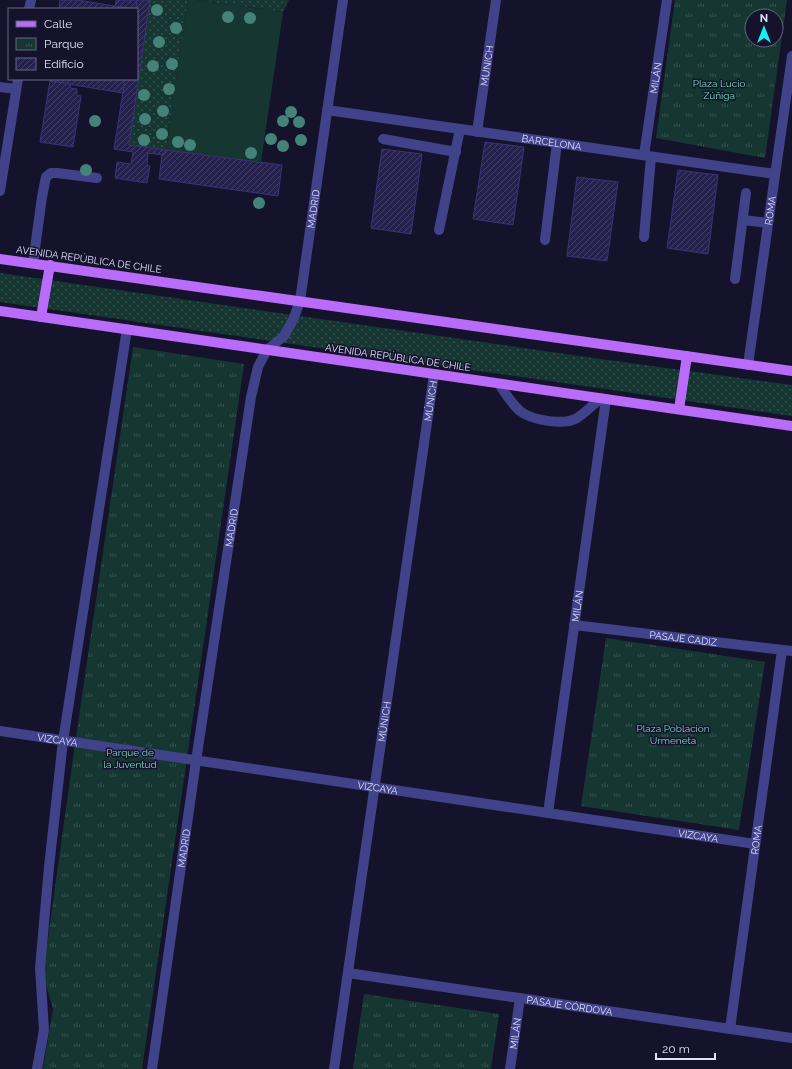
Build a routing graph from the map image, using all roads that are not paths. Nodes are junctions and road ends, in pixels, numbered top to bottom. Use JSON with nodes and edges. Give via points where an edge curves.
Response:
{"nodes":[{"id":1,"x":343,"y":0,"type":"edge"},
{"id":2,"x":496,"y":0,"type":"edge"},
{"id":3,"x":667,"y":0,"type":"edge"},
{"id":4,"x":792,"y":56,"type":"edge"},
{"id":5,"x":17,"y":84,"type":"edge"},
{"id":6,"x":0,"y":86,"type":"edge"},
{"id":7,"x":327,"y":110,"type":"junction"},
{"id":8,"x":460,"y":130,"type":"junction"},
{"id":9,"x":477,"y":132,"type":"junction"},
{"id":10,"x":383,"y":139,"type":"dead end"},
{"id":11,"x":557,"y":143,"type":"junction"},
{"id":12,"x":456,"y":152,"type":"junction"},
{"id":13,"x":648,"y":156,"type":"junction"},
{"id":14,"x":775,"y":174,"type":"junction"},
{"id":15,"x":97,"y":178,"type":"dead end"},
{"id":16,"x":0,"y":191,"type":"edge"},
{"id":17,"x":746,"y":193,"type":"dead end"},
{"id":18,"x":743,"y":220,"type":"junction"},
{"id":19,"x":768,"y":223,"type":"junction"},
{"id":20,"x":439,"y":230,"type":"dead end"},
{"id":21,"x":644,"y":237,"type":"dead end"},
{"id":22,"x":546,"y":240,"type":"dead end"},
{"id":23,"x":0,"y":259,"type":"edge"},
{"id":24,"x":33,"y":263,"type":"junction"},
{"id":25,"x":50,"y":265,"type":"junction"},
{"id":26,"x":735,"y":279,"type":"dead end"},
{"id":27,"x":300,"y":301,"type":"junction"},
{"id":28,"x":0,"y":311,"type":"edge"},
{"id":29,"x":41,"y":317,"type":"junction"},
{"id":30,"x":127,"y":329,"type":"junction"},
{"id":31,"x":267,"y":350,"type":"junction"},
{"id":32,"x":687,"y":356,"type":"junction"},
{"id":33,"x":748,"y":365,"type":"junction"},
{"id":34,"x":792,"y":371,"type":"edge"},
{"id":35,"x":434,"y":374,"type":"junction"},
{"id":36,"x":499,"y":384,"type":"junction"},
{"id":37,"x":604,"y":399,"type":"junction"},
{"id":38,"x":679,"y":410,"type":"junction"},
{"id":39,"x":792,"y":426,"type":"edge"},
{"id":40,"x":574,"y":625,"type":"junction"},
{"id":41,"x":787,"y":650,"type":"edge"},
{"id":42,"x":0,"y":731,"type":"edge"},
{"id":43,"x":63,"y":741,"type":"junction"},
{"id":44,"x":196,"y":761,"type":"junction"},
{"id":45,"x":375,"y":787,"type":"junction"},
{"id":46,"x":548,"y":813,"type":"junction"},
{"id":47,"x":755,"y":844,"type":"junction"},
{"id":48,"x":348,"y":973,"type":"junction"},
{"id":49,"x":520,"y":998,"type":"junction"},
{"id":50,"x":730,"y":1029,"type":"junction"},
{"id":51,"x":792,"y":1038,"type":"edge"},
{"id":52,"x":37,"y":1069,"type":"edge"},
{"id":53,"x":152,"y":1069,"type":"edge"},
{"id":54,"x":334,"y":1069,"type":"edge"},
{"id":55,"x":510,"y":1069,"type":"edge"}],
"edges":[{"from":1,"to":7,"type":"street","name":"MADRID"},
{"from":2,"to":9,"type":"street","name":"MUNICH"},
{"from":3,"to":13,"type":"street","name":"MILÁN"},
{"from":4,"to":14,"type":"street","name":"ROMA"},
{"from":5,"to":6,"type":"street"},
{"from":5,"to":16,"type":"street"},
{"from":7,"to":8,"type":"street","name":"BARCELONA"},
{"from":7,"to":27,"type":"street","name":"MADRID"},
{"from":8,"to":9,"type":"street","name":"BARCELONA"},
{"from":8,"to":12,"type":"street"},
{"from":9,"to":11,"type":"street","name":"BARCELONA"},
{"from":10,"to":12,"type":"street"},
{"from":11,"to":13,"type":"street","name":"BARCELONA"},
{"from":11,"to":22,"type":"street"},
{"from":12,"to":20,"type":"street"},
{"from":13,"to":14,"type":"street","name":"BARCELONA"},
{"from":13,"to":21,"type":"street","name":"MILÁN"},
{"from":14,"to":19,"type":"street","name":"ROMA"},
{"from":15,"to":24,"type":"street","via":[[57,173],[46,177]]},
{"from":17,"to":18,"type":"street"},
{"from":18,"to":19,"type":"street"},
{"from":18,"to":26,"type":"street"},
{"from":19,"to":33,"type":"street","name":"ROMA"},
{"from":23,"to":24,"type":"main road","name":"AVENIDA REPÚBLICA DE CHILE"},
{"from":24,"to":25,"type":"main road","name":"AVENIDA REPÚBLICA DE CHILE"},
{"from":25,"to":27,"type":"main road","name":"AVENIDA REPÚBLICA DE CHILE"},
{"from":25,"to":29,"type":"main road"},
{"from":27,"to":31,"type":"street","name":"MADRID","via":[[284,336]]},
{"from":27,"to":32,"type":"main road","name":"AVENIDA REPÚBLICA DE CHILE"},
{"from":28,"to":29,"type":"main road","name":"AVENIDA REPÚBLICA DE CHILE"},
{"from":29,"to":30,"type":"main road","name":"AVENIDA REPÚBLICA DE CHILE"},
{"from":30,"to":31,"type":"main road","name":"AVENIDA REPÚBLICA DE CHILE"},
{"from":30,"to":43,"type":"street"},
{"from":31,"to":35,"type":"main road","name":"AVENIDA REPÚBLICA DE CHILE"},
{"from":31,"to":44,"type":"street","name":"MADRID","via":[[258,368],[251,397]]},
{"from":32,"to":33,"type":"main road","name":"AVENIDA REPÚBLICA DE CHILE"},
{"from":32,"to":38,"type":"main road"},
{"from":33,"to":34,"type":"main road","name":"AVENIDA REPÚBLICA DE CHILE"},
{"from":35,"to":36,"type":"main road","name":"AVENIDA REPÚBLICA DE CHILE"},
{"from":35,"to":45,"type":"street","name":"MÚNICH"},
{"from":36,"to":37,"type":"main road","name":"AVENIDA REPÚBLICA DE CHILE"},
{"from":36,"to":37,"type":"street","via":[[520,411],[528,416],[558,422],[576,419]]},
{"from":37,"to":38,"type":"main road","name":"AVENIDA REPÚBLICA DE CHILE"},
{"from":37,"to":40,"type":"street","name":"MILÁN"},
{"from":38,"to":39,"type":"main road","name":"AVENIDA REPÚBLICA DE CHILE"},
{"from":40,"to":41,"type":"street","name":"PASAJE CADIZ"},
{"from":40,"to":46,"type":"street","name":"MILÁN"},
{"from":41,"to":47,"type":"street","name":"ROMA"},
{"from":42,"to":43,"type":"street","name":"VIZCAYA"},
{"from":43,"to":44,"type":"street","name":"VIZCAYA"},
{"from":43,"to":52,"type":"street","via":[[40,968],[44,1030]]},
{"from":44,"to":45,"type":"street","name":"VIZCAYA"},
{"from":44,"to":53,"type":"street","name":"MADRID"},
{"from":45,"to":46,"type":"street","name":"VIZCAYA"},
{"from":45,"to":48,"type":"street","name":"MÚNICH"},
{"from":46,"to":47,"type":"street","name":"VIZCAYA"},
{"from":47,"to":50,"type":"street","name":"ROMA"},
{"from":48,"to":49,"type":"street","name":"PASAJE CÓRDOVA"},
{"from":48,"to":54,"type":"street","name":"MÚNICH"},
{"from":49,"to":50,"type":"street","name":"PASAJE CÓRDOVA"},
{"from":49,"to":55,"type":"street","name":"MILÁN"},
{"from":50,"to":51,"type":"street","name":"PASAJE CÓRDOVA"}]}
